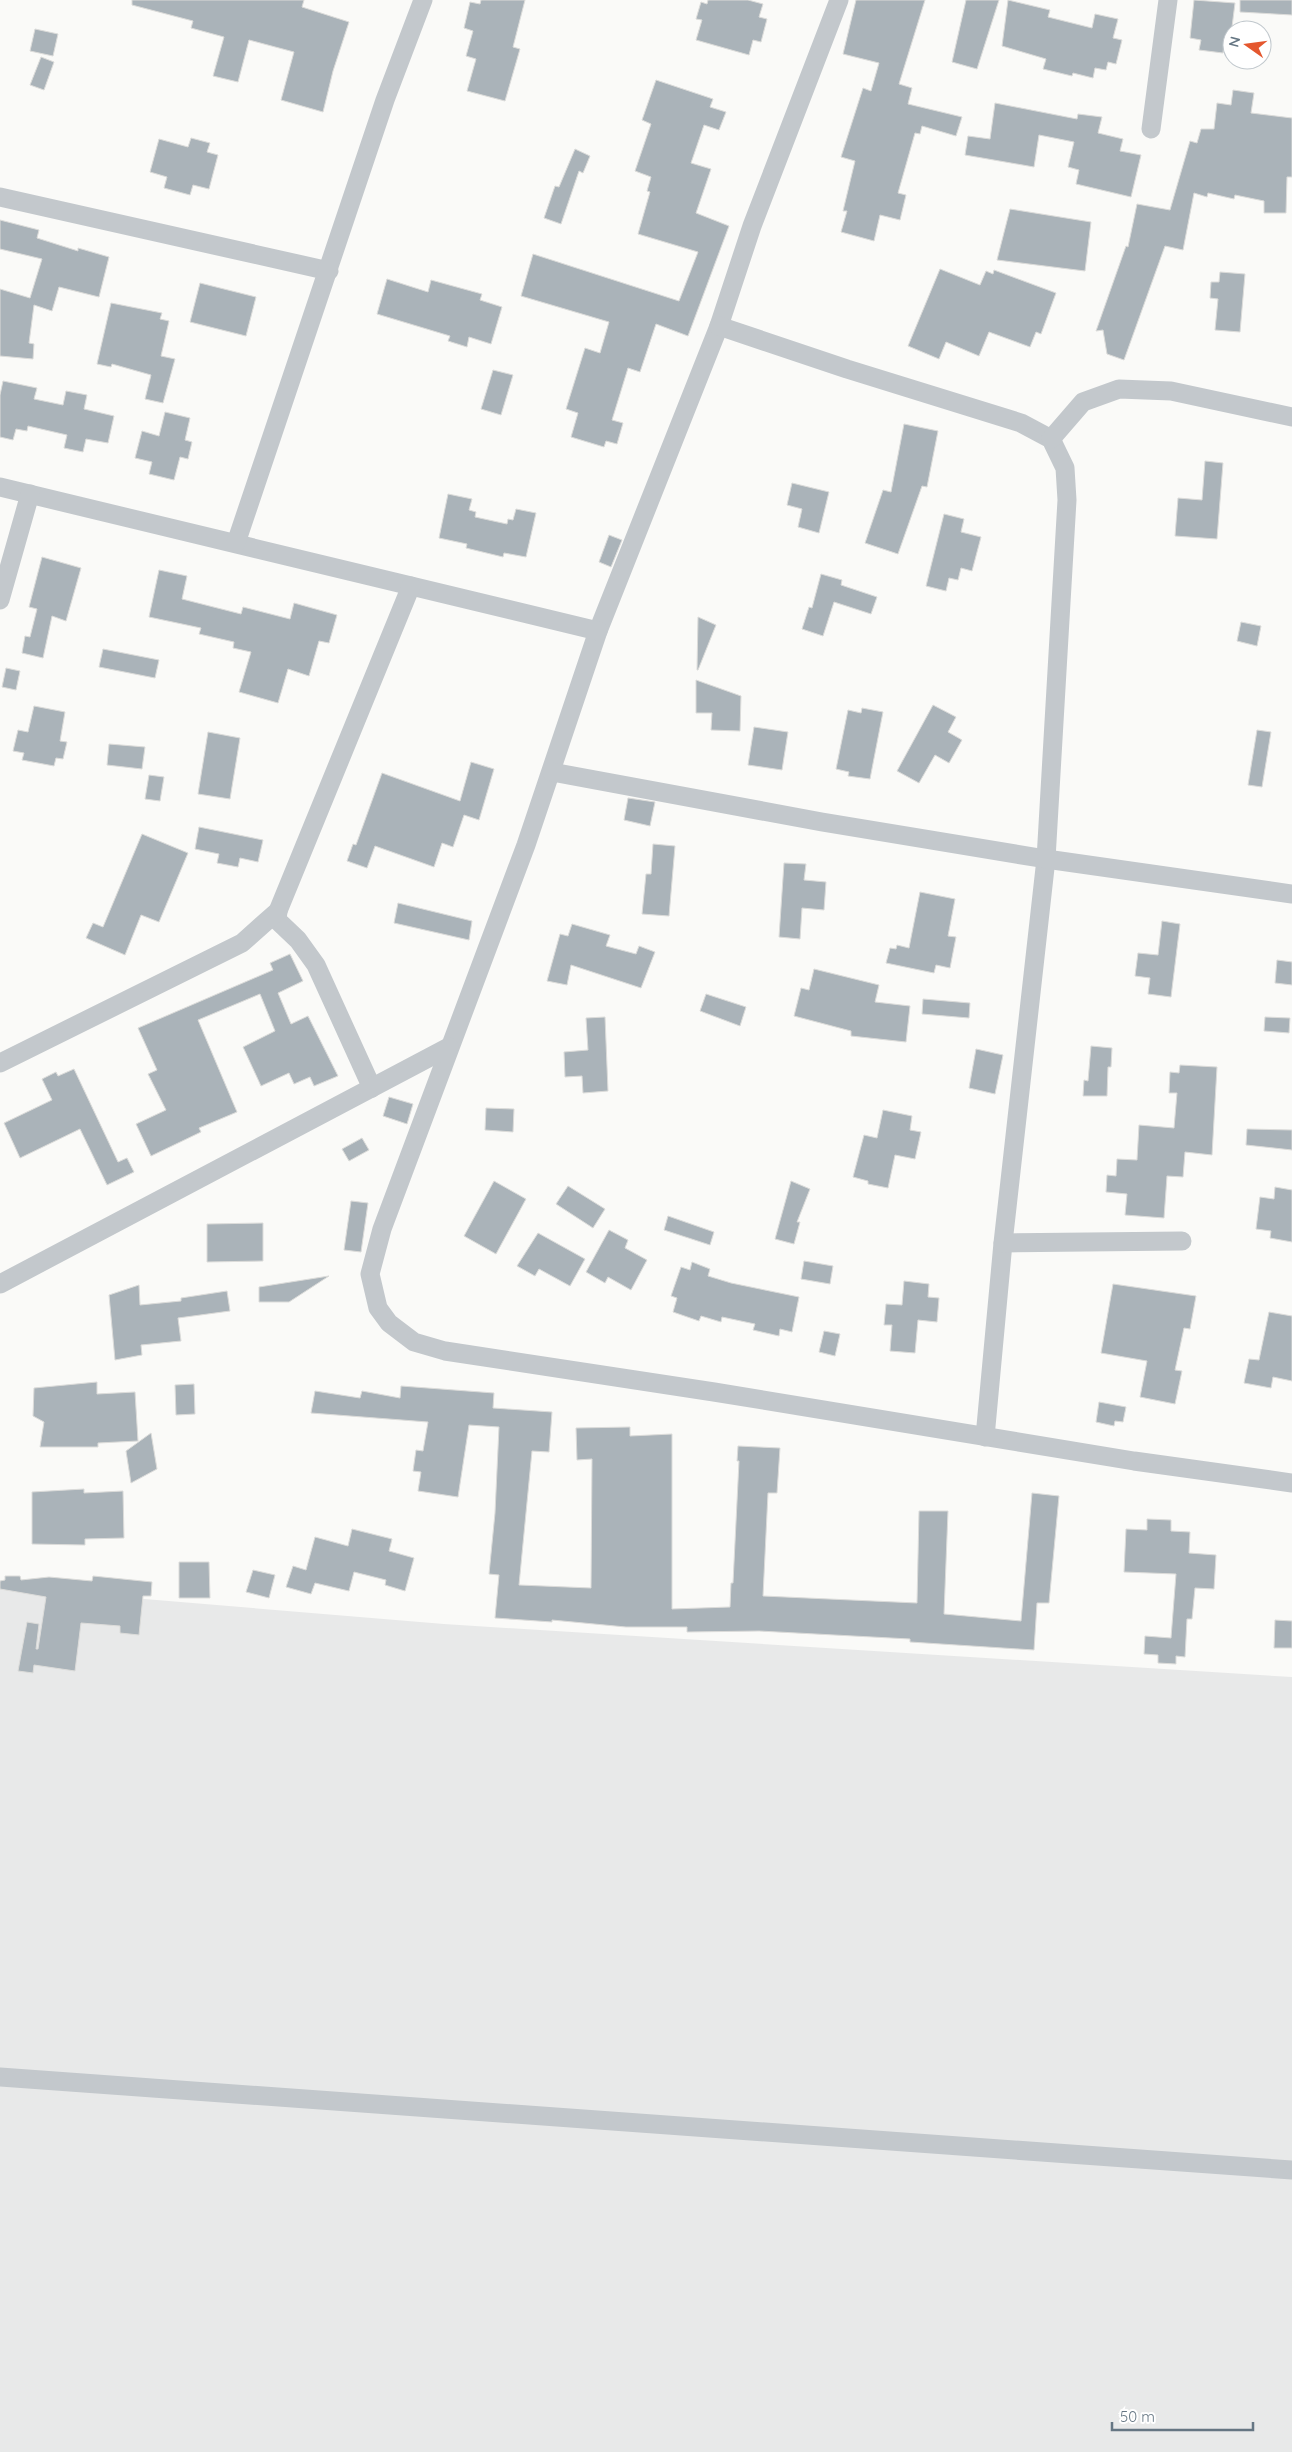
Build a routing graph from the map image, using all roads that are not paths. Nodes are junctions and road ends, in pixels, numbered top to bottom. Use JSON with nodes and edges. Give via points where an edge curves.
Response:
{"nodes":[{"id":1,"x":424,"y":0,"type":"edge"},
{"id":2,"x":839,"y":0,"type":"edge"},
{"id":3,"x":1168,"y":0,"type":"edge"},
{"id":4,"x":1151,"y":129,"type":"dead end"},
{"id":5,"x":0,"y":197,"type":"edge"},
{"id":6,"x":329,"y":271,"type":"junction"},
{"id":7,"x":719,"y":326,"type":"junction"},
{"id":8,"x":1292,"y":418,"type":"edge"},
{"id":9,"x":1051,"y":439,"type":"junction"},
{"id":10,"x":0,"y":487,"type":"edge"},
{"id":11,"x":30,"y":494,"type":"junction"},
{"id":12,"x":236,"y":543,"type":"junction"},
{"id":13,"x":410,"y":586,"type":"junction"},
{"id":14,"x":0,"y":600,"type":"edge"},
{"id":15,"x":598,"y":631,"type":"junction"},
{"id":16,"x":552,"y":772,"type":"junction"},
{"id":17,"x":1046,"y":859,"type":"junction"},
{"id":18,"x":1292,"y":894,"type":"edge"},
{"id":19,"x":278,"y":911,"type":"junction"},
{"id":20,"x":449,"y":1047,"type":"junction"},
{"id":21,"x":0,"y":1063,"type":"edge"},
{"id":22,"x":372,"y":1088,"type":"junction"},
{"id":23,"x":1182,"y":1241,"type":"dead end"},
{"id":24,"x":1003,"y":1243,"type":"junction"},
{"id":25,"x":0,"y":1284,"type":"edge"},
{"id":26,"x":985,"y":1437,"type":"junction"},
{"id":27,"x":1292,"y":1483,"type":"edge"},
{"id":28,"x":0,"y":2077,"type":"edge"},
{"id":29,"x":1292,"y":2170,"type":"edge"}],
"edges":[{"from":1,"to":6,"type":"street","via":[[385,100]]},
{"from":2,"to":7,"type":"street","via":[[752,226]]},
{"from":3,"to":4,"type":"street"},
{"from":5,"to":6,"type":"street"},
{"from":6,"to":12,"type":"street"},
{"from":7,"to":9,"type":"street","via":[[1021,423]]},
{"from":7,"to":15,"type":"street"},
{"from":8,"to":9,"type":"street","via":[[1171,391],[1119,389],[1084,402]]},
{"from":9,"to":17,"type":"street","via":[[1065,468],[1067,500]]},
{"from":10,"to":11,"type":"street"},
{"from":11,"to":12,"type":"street"},
{"from":11,"to":14,"type":"street"},
{"from":12,"to":13,"type":"street"},
{"from":13,"to":15,"type":"street"},
{"from":13,"to":19,"type":"street"},
{"from":15,"to":16,"type":"street"},
{"from":16,"to":17,"type":"street"},
{"from":16,"to":20,"type":"street"},
{"from":17,"to":18,"type":"street"},
{"from":17,"to":24,"type":"street"},
{"from":19,"to":21,"type":"street","via":[[242,943]]},
{"from":19,"to":22,"type":"street","via":[[277,920],[298,940],[316,966]]},
{"from":20,"to":22,"type":"street"},
{"from":20,"to":26,"type":"street","via":[[382,1229],[370,1274],[378,1308],[389,1322],[414,1342],[445,1351]]},
{"from":22,"to":25,"type":"street"},
{"from":23,"to":24,"type":"street"},
{"from":24,"to":26,"type":"street"},
{"from":26,"to":27,"type":"street"},
{"from":28,"to":29,"type":"street"}]}
